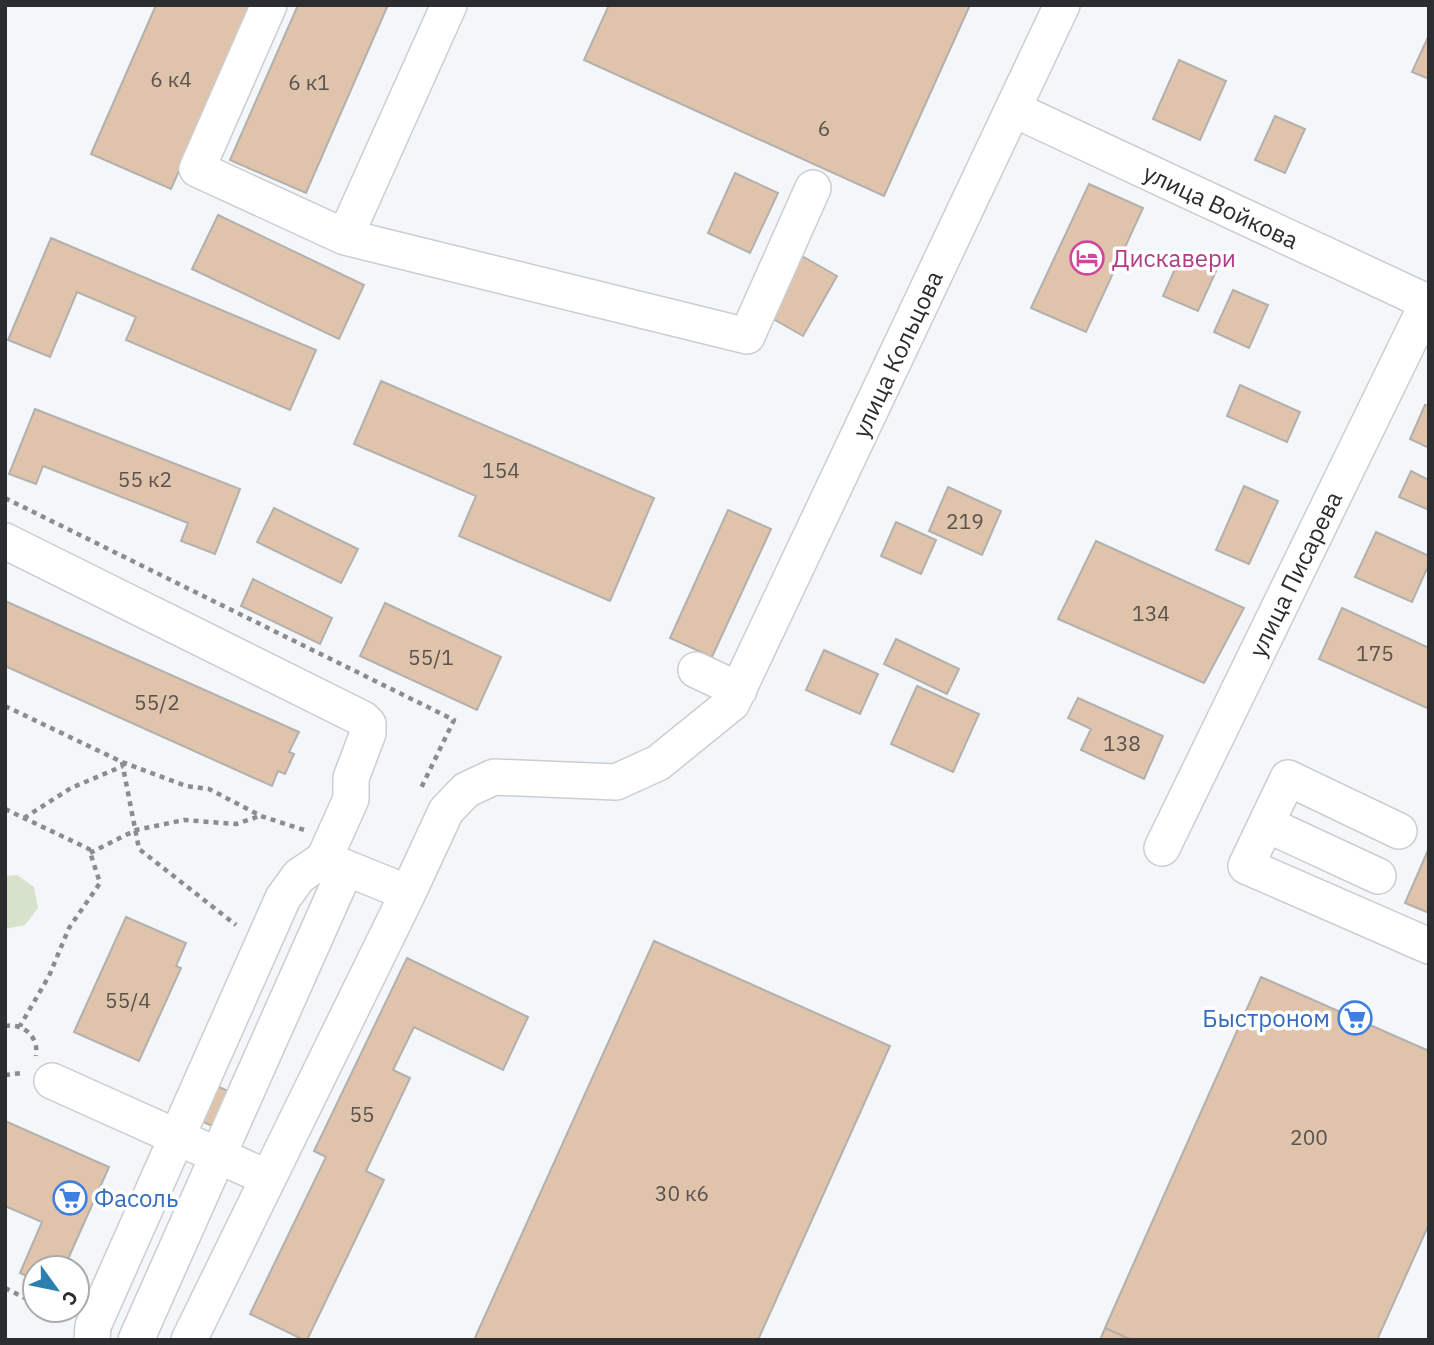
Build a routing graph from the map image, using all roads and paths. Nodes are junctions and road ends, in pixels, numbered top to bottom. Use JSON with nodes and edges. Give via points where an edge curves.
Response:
{"nodes":[{"id":1,"x":269,"y":5,"type":"edge"},
{"id":2,"x":449,"y":5,"type":"edge"},
{"id":3,"x":1062,"y":5,"type":"edge"},
{"id":4,"x":1013,"y":109,"type":"junction"},
{"id":5,"x":813,"y":188,"type":"dead end"},
{"id":6,"x":345,"y":237,"type":"junction"},
{"id":7,"x":1428,"y":302,"type":"edge"},
{"id":8,"x":5,"y":541,"type":"edge"},
{"id":9,"x":696,"y":670,"type":"dead end"},
{"id":10,"x":735,"y":696,"type":"junction"},
{"id":11,"x":5,"y":706,"type":"edge"},
{"id":12,"x":123,"y":764,"type":"junction"},
{"id":13,"x":5,"y":809,"type":"edge"},
{"id":14,"x":261,"y":816,"type":"junction"},
{"id":15,"x":24,"y":818,"type":"junction"},
{"id":16,"x":1266,"y":824,"type":"junction"},
{"id":17,"x":136,"y":830,"type":"junction"},
{"id":18,"x":1399,"y":831,"type":"dead end"},
{"id":19,"x":1162,"y":848,"type":"dead end"},
{"id":20,"x":90,"y":853,"type":"junction"},
{"id":21,"x":334,"y":855,"type":"junction"},
{"id":22,"x":1378,"y":876,"type":"dead end"},
{"id":23,"x":408,"y":893,"type":"junction"},
{"id":24,"x":262,"y":945,"type":"junction"},
{"id":25,"x":1429,"y":946,"type":"edge"},
{"id":26,"x":5,"y":1025,"type":"edge"},
{"id":27,"x":20,"y":1026,"type":"junction"},
{"id":28,"x":39,"y":1069,"type":"junction"},
{"id":29,"x":5,"y":1075,"type":"edge"},
{"id":30,"x":177,"y":1137,"type":"junction"},
{"id":31,"x":218,"y":1156,"type":"junction"},
{"id":32,"x":268,"y":1178,"type":"junction"},
{"id":33,"x":5,"y":1288,"type":"edge"},
{"id":34,"x":21,"y":1296,"type":"edge"},
{"id":35,"x":92,"y":1340,"type":"edge"},
{"id":36,"x":136,"y":1340,"type":"edge"},
{"id":37,"x":189,"y":1340,"type":"edge"}],
"edges":[{"from":1,"to":6,"type":"street","via":[[197,169]]},
{"from":2,"to":6,"type":"street"},
{"from":3,"to":4,"type":"street","name":"улица Кольцова"},
{"from":4,"to":7,"type":"street","name":"улица Войкова"},
{"from":4,"to":10,"type":"street","name":"улица Кольцова"},
{"from":5,"to":6,"type":"street","via":[[747,336]]},
{"from":7,"to":19,"type":"street","name":"улица Писарева"},
{"from":8,"to":21,"type":"street","via":[[363,719],[369,733],[352,771],[351,799]]},
{"from":9,"to":10,"type":"street"},
{"from":10,"to":23,"type":"street","via":[[658,763],[616,782],[494,777],[466,790],[446,811]]},
{"from":11,"to":12,"type":"path"},
{"from":12,"to":14,"type":"path","via":[[186,786],[209,789]]},
{"from":12,"to":15,"type":"path","via":[[71,788]]},
{"from":12,"to":17,"type":"path"},
{"from":13,"to":15,"type":"path"},
{"from":14,"to":17,"type":"path","via":[[236,824],[184,820]]},
{"from":14,"to":21,"type":"path"},
{"from":15,"to":20,"type":"path"},
{"from":16,"to":18,"type":"street","via":[[1289,778]]},
{"from":16,"to":22,"type":"street"},
{"from":16,"to":25,"type":"street","via":[[1246,866]]},
{"from":17,"to":20,"type":"path"},
{"from":17,"to":24,"type":"path","via":[[139,849]]},
{"from":20,"to":27,"type":"path","via":[[100,883],[68,928],[49,976]]},
{"from":21,"to":23,"type":"street"},
{"from":21,"to":24,"type":"street","via":[[290,887]]},
{"from":21,"to":31,"type":"street"},
{"from":23,"to":32,"type":"street"},
{"from":24,"to":30,"type":"street"},
{"from":26,"to":27,"type":"path"},
{"from":27,"to":28,"type":"path","via":[[34,1040]]},
{"from":28,"to":29,"type":"path"},
{"from":28,"to":30,"type":"street"},
{"from":30,"to":31,"type":"street"},
{"from":30,"to":35,"type":"street","via":[[93,1326]]},
{"from":31,"to":32,"type":"street"},
{"from":31,"to":36,"type":"street"},
{"from":32,"to":37,"type":"street"},
{"from":33,"to":34,"type":"path"}]}
